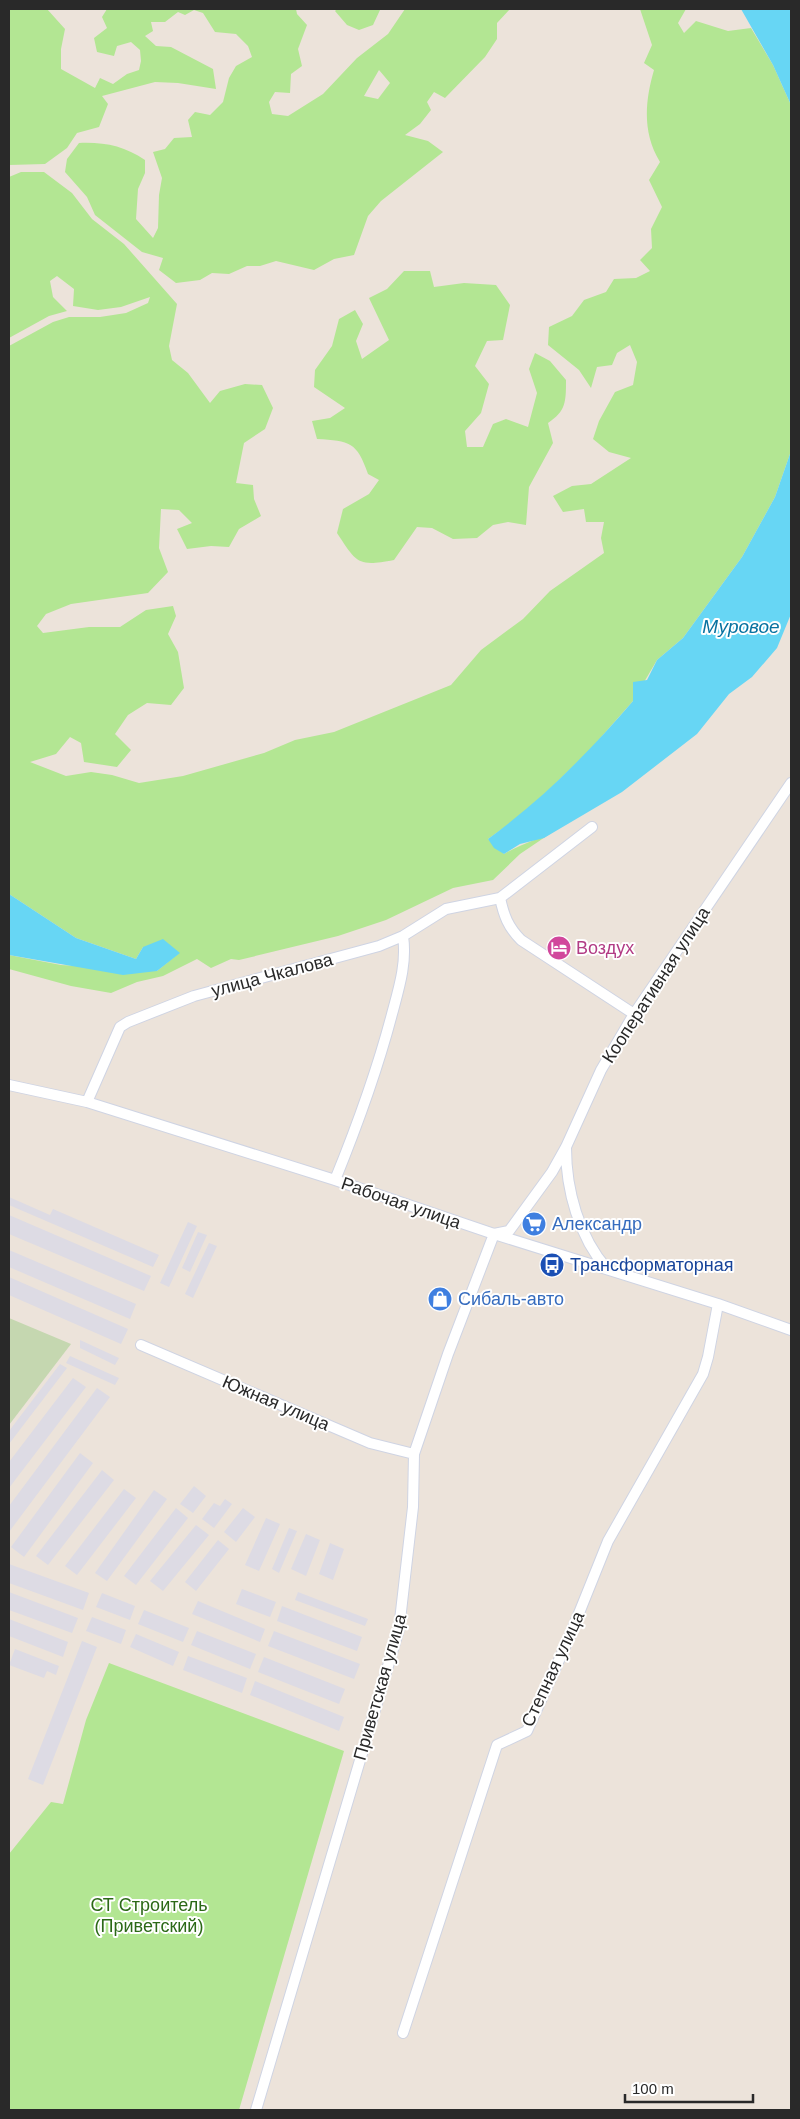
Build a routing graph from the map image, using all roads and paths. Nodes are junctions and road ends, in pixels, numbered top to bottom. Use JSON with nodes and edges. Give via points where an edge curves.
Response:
{"nodes":[{"id":1,"x":791,"y":782,"type":"edge"},
{"id":2,"x":592,"y":826,"type":"dead end"},
{"id":3,"x":500,"y":898,"type":"junction"},
{"id":4,"x":403,"y":936,"type":"junction"},
{"id":5,"x":634,"y":1014,"type":"junction"},
{"id":6,"x":9,"y":1085,"type":"edge"},
{"id":7,"x":87,"y":1102,"type":"junction"},
{"id":8,"x":566,"y":1147,"type":"junction"},
{"id":9,"x":335,"y":1180,"type":"junction"},
{"id":10,"x":494,"y":1234,"type":"junction"},
{"id":11,"x":607,"y":1270,"type":"junction"},
{"id":12,"x":718,"y":1304,"type":"junction"},
{"id":13,"x":791,"y":1330,"type":"edge"},
{"id":14,"x":141,"y":1345,"type":"dead end"},
{"id":15,"x":414,"y":1454,"type":"junction"},
{"id":16,"x":403,"y":2033,"type":"dead end"},
{"id":17,"x":256,"y":2110,"type":"edge"}],
"edges":[{"from":1,"to":5,"type":"street","name":"Кооперативная улица"},
{"from":2,"to":3,"type":"street","name":"улица Чкалова"},
{"from":3,"to":4,"type":"street","name":"улица Чкалова","via":[[446,909]]},
{"from":3,"to":5,"type":"street","via":[[505,918],[521,940]]},
{"from":4,"to":7,"type":"street","name":"улица Чкалова","via":[[356,953],[194,996],[134,1018],[120,1028]]},
{"from":4,"to":9,"type":"street","via":[[406,955],[384,1048]]},
{"from":5,"to":8,"type":"street","name":"Кооперативная улица","via":[[601,1070]]},
{"from":6,"to":7,"type":"street","name":"Рабочая улица"},
{"from":7,"to":9,"type":"street","name":"Рабочая улица"},
{"from":8,"to":10,"type":"street","name":"Кооперативная улица","via":[[509,1231]]},
{"from":8,"to":11,"type":"street","via":[[570,1186],[583,1232]]},
{"from":9,"to":10,"type":"street","name":"Рабочая улица"},
{"from":10,"to":11,"type":"street","name":"Рабочая улица"},
{"from":10,"to":15,"type":"street","name":"Приветская улица"},
{"from":11,"to":12,"type":"street","name":"Рабочая улица"},
{"from":12,"to":13,"type":"street","name":"Рабочая улица"},
{"from":12,"to":16,"type":"street","name":"Степная улица","via":[[703,1374],[608,1541],[527,1731],[497,1745]]},
{"from":14,"to":15,"type":"street","name":"Южная улица","via":[[370,1443]]},
{"from":15,"to":17,"type":"street","name":"Приветская улица","via":[[413,1507],[399,1629]]}]}
